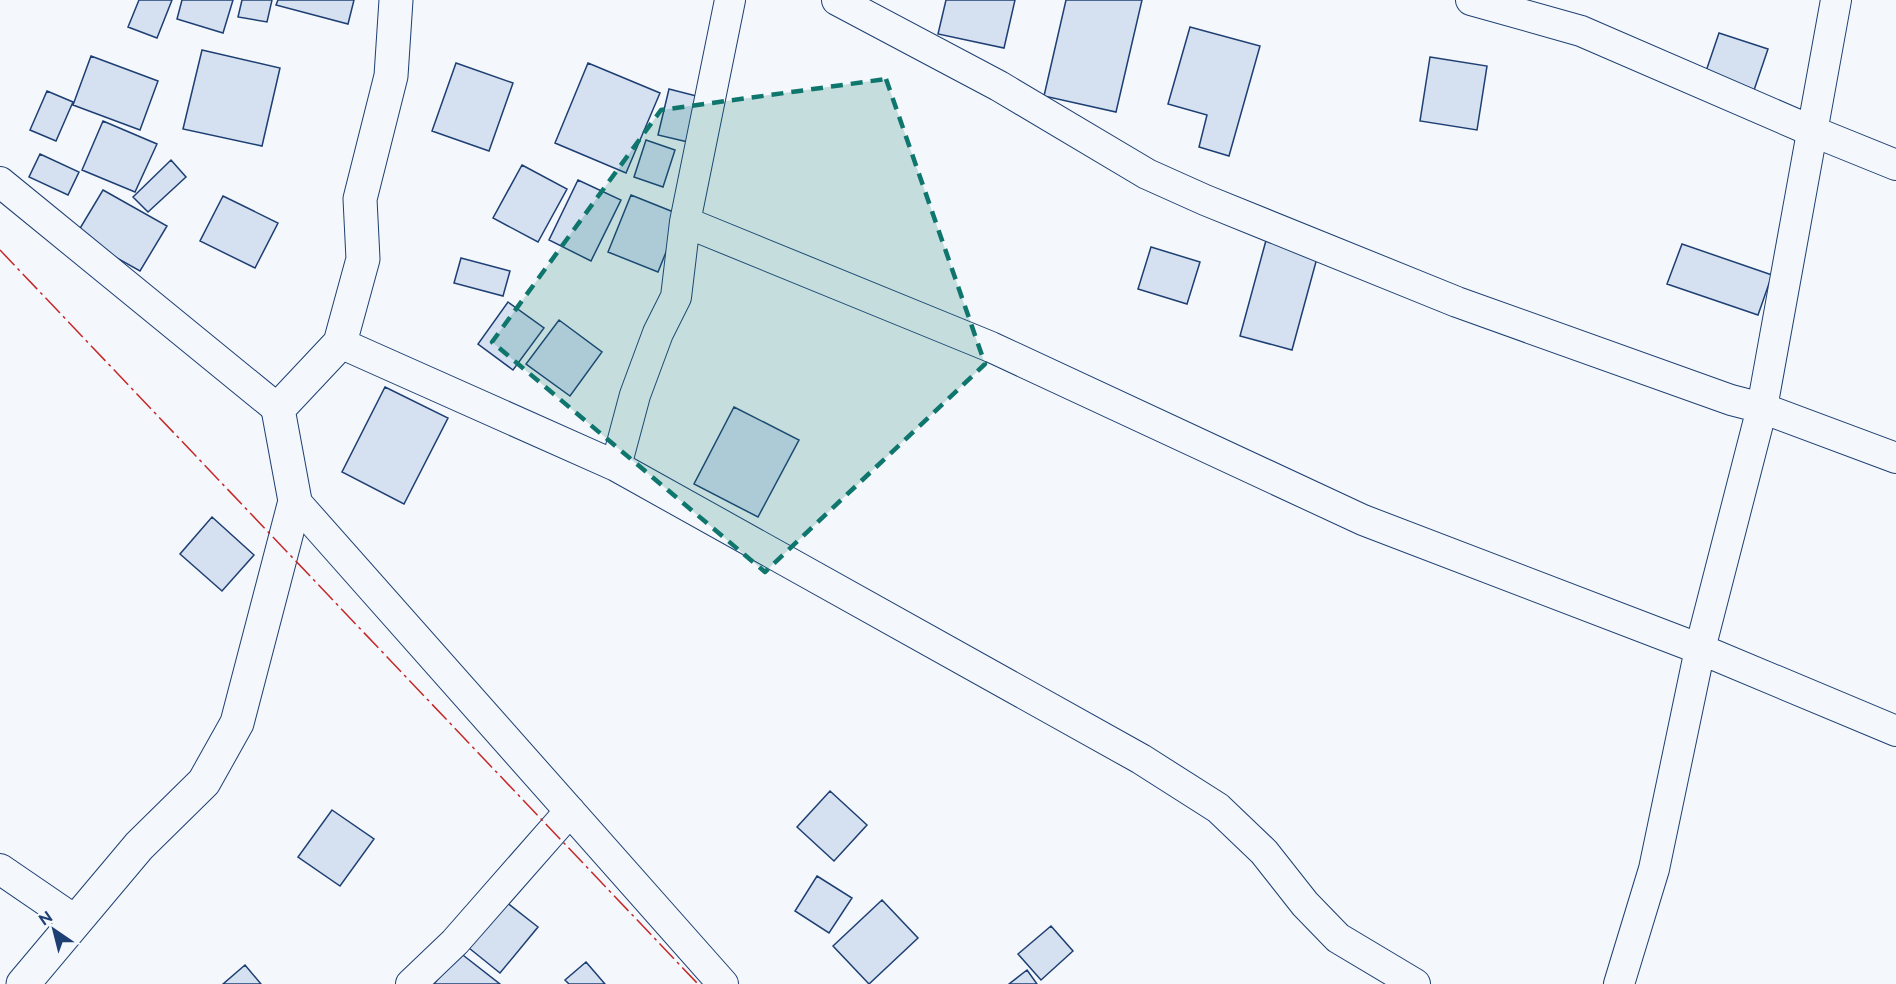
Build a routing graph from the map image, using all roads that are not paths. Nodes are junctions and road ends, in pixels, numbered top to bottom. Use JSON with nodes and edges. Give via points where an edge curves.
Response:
{"nodes":[{"id":1,"x":396,"y":0,"type":"edge"},
{"id":2,"x":730,"y":0,"type":"edge"},
{"id":3,"x":837,"y":0,"type":"edge"},
{"id":4,"x":1472,"y":0,"type":"edge"},
{"id":5,"x":1836,"y":0,"type":"edge"},
{"id":6,"x":1812,"y":131,"type":"junction"},
{"id":7,"x":1896,"y":165,"type":"edge"},
{"id":8,"x":0,"y":182,"type":"edge"},
{"id":9,"x":685,"y":222,"type":"junction"},
{"id":10,"x":340,"y":342,"type":"junction"},
{"id":11,"x":1762,"y":408,"type":"junction"},
{"id":12,"x":278,"y":410,"type":"junction"},
{"id":13,"x":1896,"y":458,"type":"edge"},
{"id":14,"x":616,"y":466,"type":"junction"},
{"id":15,"x":295,"y":501,"type":"junction"},
{"id":16,"x":1700,"y":649,"type":"junction"},
{"id":17,"x":1896,"y":731,"type":"edge"},
{"id":18,"x":570,"y":811,"type":"junction"},
{"id":19,"x":0,"y":869,"type":"edge"},
{"id":20,"x":76,"y":921,"type":"junction"},
{"id":21,"x":23,"y":984,"type":"edge"},
{"id":22,"x":411,"y":984,"type":"edge"},
{"id":23,"x":723,"y":984,"type":"edge"},
{"id":24,"x":1415,"y":984,"type":"edge"},
{"id":25,"x":1619,"y":984,"type":"edge"}],
"edges":[{"from":1,"to":10,"type":"street","via":[[391,76],[360,199],[363,259]]},
{"from":2,"to":9,"type":"street"},
{"from":3,"to":11,"type":"street","via":[[999,86],[1147,174],[1205,200],[1457,302]]},
{"from":4,"to":6,"type":"street","via":[[1581,31]]},
{"from":5,"to":6,"type":"street"},
{"from":6,"to":7,"type":"street"},
{"from":6,"to":11,"type":"street"},
{"from":8,"to":12,"type":"street"},
{"from":9,"to":14,"type":"street","via":[[676,297],[635,395]]},
{"from":9,"to":16,"type":"street","via":[[991,347],[1363,520]]},
{"from":10,"to":12,"type":"street"},
{"from":10,"to":14,"type":"street"},
{"from":11,"to":13,"type":"street"},
{"from":11,"to":16,"type":"street"},
{"from":12,"to":15,"type":"street"},
{"from":14,"to":24,"type":"street","via":[[1141,759],[1209,802],[1264,852],[1338,938]]},
{"from":15,"to":18,"type":"street"},
{"from":15,"to":20,"type":"street","via":[[237,723],[204,782],[139,846]]},
{"from":16,"to":17,"type":"street"},
{"from":16,"to":25,"type":"street","via":[[1654,868]]},
{"from":18,"to":22,"type":"street","via":[[455,942]]},
{"from":18,"to":23,"type":"street"},
{"from":19,"to":20,"type":"street"},
{"from":20,"to":21,"type":"street"}]}
